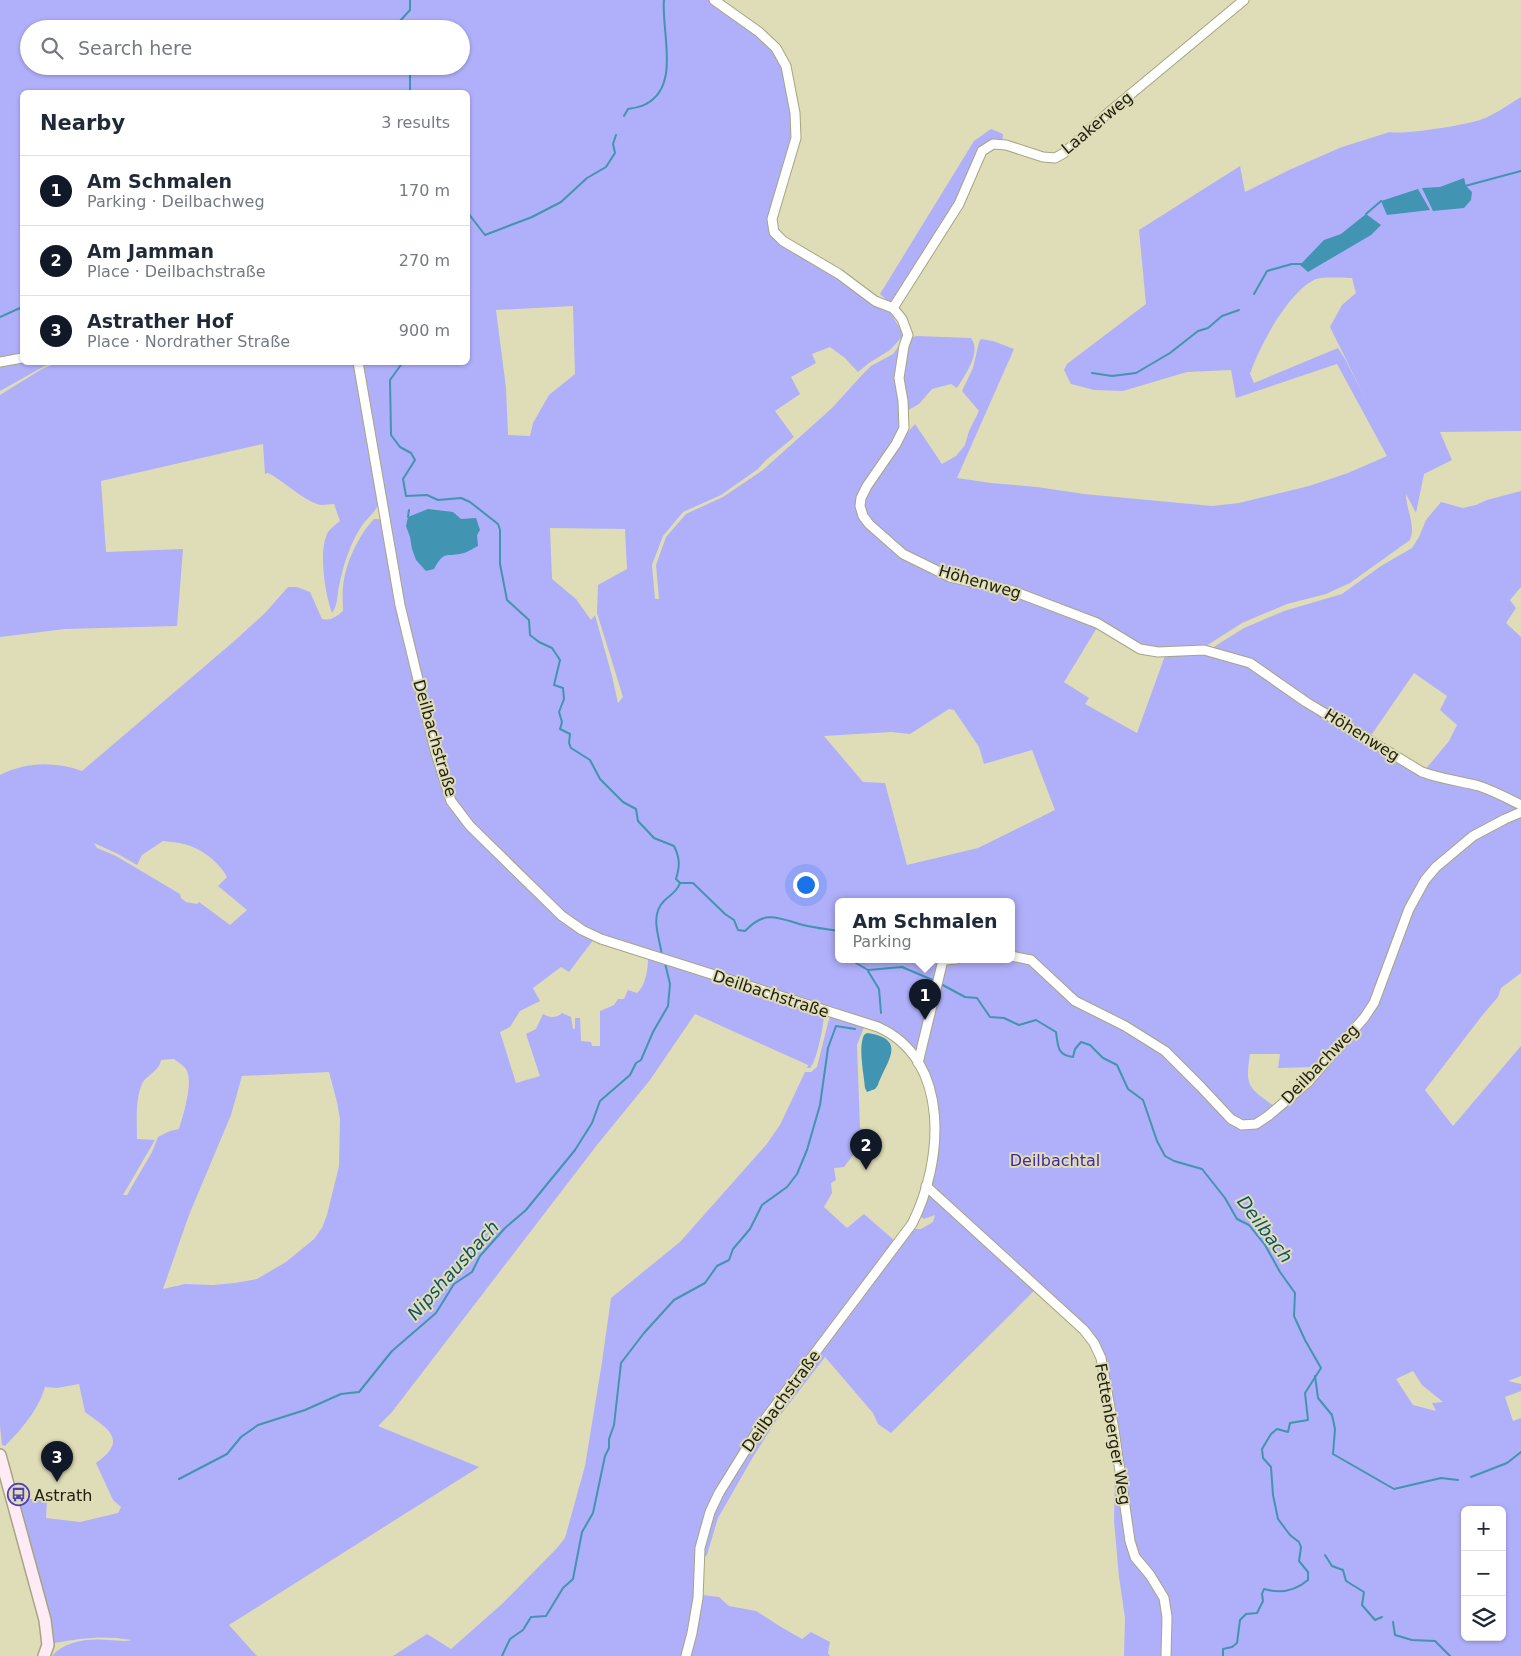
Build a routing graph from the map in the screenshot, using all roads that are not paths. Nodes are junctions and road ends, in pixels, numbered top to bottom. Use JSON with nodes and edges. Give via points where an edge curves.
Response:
{"nodes":[{"id":1,"x":714,"y":0,"type":"edge"},
{"id":2,"x":1244,"y":0,"type":"edge"},
{"id":3,"x":893,"y":308,"type":"junction"},
{"id":4,"x":20,"y":358,"type":"edge"},
{"id":5,"x":0,"y":362,"type":"edge"},
{"id":6,"x":359,"y":365,"type":"edge"},
{"id":7,"x":1521,"y":805,"type":"edge"},
{"id":8,"x":1521,"y":812,"type":"edge"},
{"id":9,"x":1015,"y":957,"type":"edge"},
{"id":10,"x":942,"y":963,"type":"edge"},
{"id":11,"x":918,"y":1062,"type":"junction"},
{"id":12,"x":926,"y":1186,"type":"junction"},
{"id":13,"x":0,"y":1455,"type":"edge"},
{"id":14,"x":44,"y":1656,"type":"edge"},
{"id":15,"x":686,"y":1656,"type":"edge"},
{"id":16,"x":1166,"y":1656,"type":"edge"}],
"edges":[{"from":1,"to":3,"type":"street","via":[[759,32],[776,48],[786,66],[796,138],[772,219],[774,232],[876,301]]},
{"from":2,"to":3,"type":"street","name":"Laakerweg","via":[[1064,153],[1055,158],[1043,157],[993,144],[982,151],[959,204]]},
{"from":3,"to":7,"type":"street","name":"Höhenweg","via":[[902,319],[908,335],[899,378],[904,428],[867,486],[860,506],[869,524],[903,554],[950,577],[1013,591],[1097,623],[1140,649],[1158,652],[1204,650],[1250,663],[1306,702],[1422,772],[1497,792]]},
{"from":4,"to":5,"type":"street"},
{"from":6,"to":11,"type":"street","name":"Deilbachstraße","via":[[400,605],[435,750],[451,801],[470,826],[562,916],[582,930],[632,950],[878,1027],[907,1046]]},
{"from":8,"to":9,"type":"street","name":"Deilbachweg","via":[[1473,836],[1431,873],[1409,909],[1374,1003],[1364,1018],[1308,1082],[1256,1124],[1242,1125],[1231,1119],[1164,1051],[1125,1026],[1075,1001],[1031,960]]},
{"from":10,"to":11,"type":"street"},
{"from":11,"to":12,"type":"street","name":"Deilbachstraße","via":[[930,1089],[936,1122]]},
{"from":12,"to":15,"type":"street","name":"Deilbachstraße","via":[[912,1224],[763,1422],[719,1492],[700,1548],[698,1598]]},
{"from":12,"to":16,"type":"street","name":"Fettenberger Weg","via":[[1084,1330],[1094,1343],[1106,1382],[1130,1541],[1135,1557],[1164,1598]]},
{"from":13,"to":14,"type":"main road","via":[[45,1620],[48,1645]]}]}
